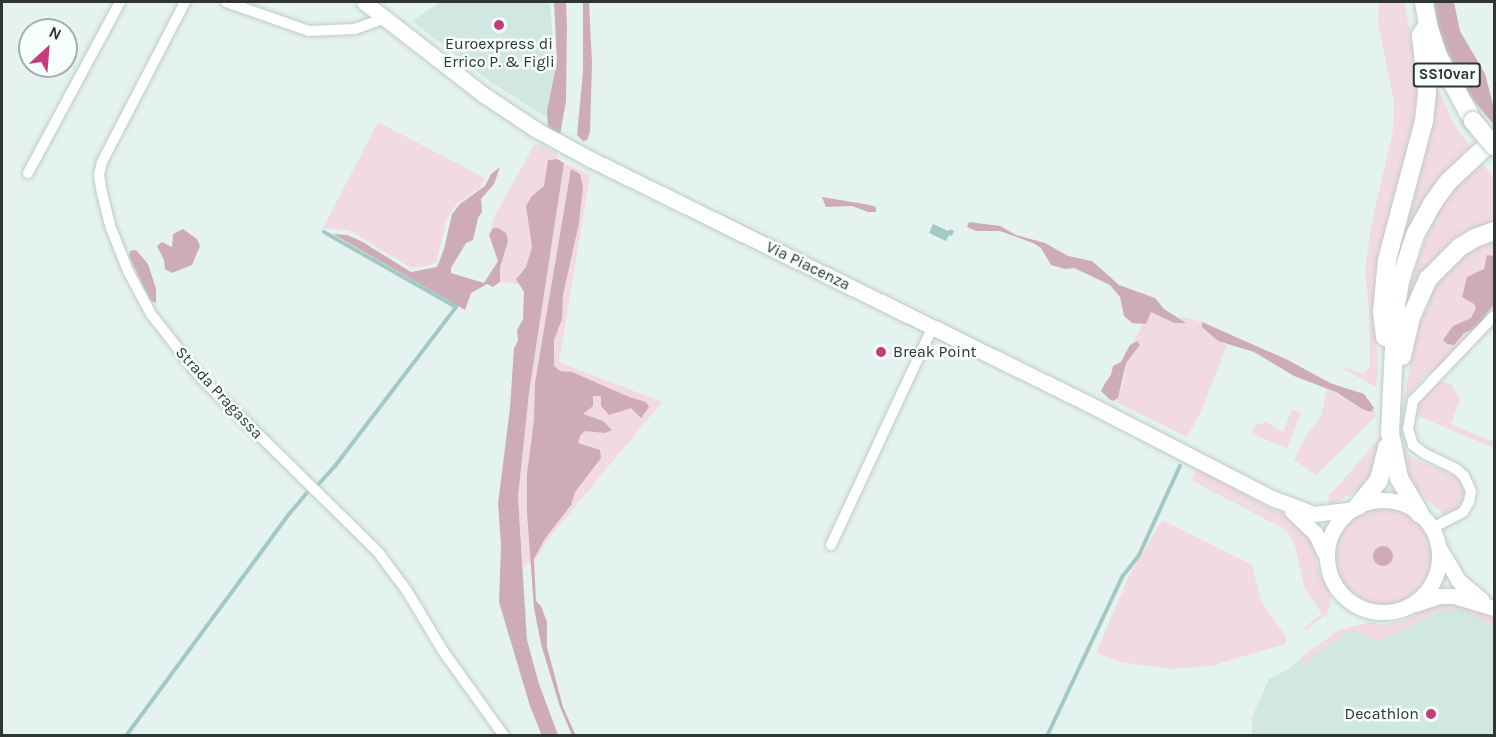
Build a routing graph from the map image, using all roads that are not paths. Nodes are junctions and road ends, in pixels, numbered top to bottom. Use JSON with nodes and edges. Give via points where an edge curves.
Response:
{"nodes":[{"id":1,"x":120,"y":2,"type":"edge"},
{"id":2,"x":185,"y":2,"type":"edge"},
{"id":3,"x":226,"y":2,"type":"edge"},
{"id":4,"x":364,"y":2,"type":"edge"},
{"id":5,"x":1424,"y":2,"type":"edge"},
{"id":6,"x":385,"y":18,"type":"junction"},
{"id":7,"x":1428,"y":25,"type":"junction"},
{"id":8,"x":1494,"y":139,"type":"edge"},
{"id":9,"x":1494,"y":146,"type":"edge"},
{"id":10,"x":28,"y":173,"type":"dead end"},
{"id":11,"x":1494,"y":231,"type":"edge"},
{"id":12,"x":1494,"y":316,"type":"edge"},
{"id":13,"x":932,"y":328,"type":"junction"},
{"id":14,"x":1394,"y":390,"type":"junction"},
{"id":15,"x":1390,"y":427,"type":"junction"},
{"id":16,"x":1272,"y":498,"type":"junction"},
{"id":17,"x":1355,"y":507,"type":"junction"},
{"id":18,"x":1420,"y":514,"type":"junction"},
{"id":19,"x":1432,"y":528,"type":"junction"},
{"id":20,"x":831,"y":544,"type":"dead end"},
{"id":21,"x":1439,"y":548,"type":"junction"},
{"id":22,"x":1327,"y":560,"type":"junction"},
{"id":23,"x":1407,"y":607,"type":"junction"},
{"id":24,"x":1492,"y":607,"type":"edge"},
{"id":25,"x":504,"y":735,"type":"edge"}],
"edges":[{"from":1,"to":10,"type":"street"},
{"from":2,"to":25,"type":"street","name":"Strada Pragassa","via":[[102,162],[99,175],[111,228],[128,270],[151,314],[201,378],[378,552]]},
{"from":3,"to":6,"type":"street","via":[[309,30],[355,29]]},
{"from":4,"to":6,"type":"main road","name":"Via Piacenza"},
{"from":5,"to":7,"type":"highway","number":"SS10var"},
{"from":6,"to":13,"type":"main road","name":"Via Piacenza","via":[[484,95],[535,129]]},
{"from":7,"to":9,"type":"highway","number":"SS10var","bridge":true,"via":[[1438,56],[1473,121]]},
{"from":7,"to":15,"type":"highway","via":[[1421,35],[1426,92],[1424,121],[1390,244],[1383,289],[1385,390]]},
{"from":8,"to":14,"type":"highway","via":[[1449,181],[1432,204],[1408,252],[1396,305]]},
{"from":11,"to":14,"type":"highway","via":[[1460,247],[1428,279],[1411,317]]},
{"from":12,"to":19,"type":"street","via":[[1413,401],[1408,429],[1413,445],[1456,469],[1471,491],[1463,512]]},
{"from":13,"to":16,"type":"main road","name":"Via Piacenza"},
{"from":13,"to":20,"type":"street"},
{"from":14,"to":15,"type":"highway"},
{"from":15,"to":17,"type":"highway","via":[[1379,480]]},
{"from":15,"to":18,"type":"highway","via":[[1399,478]]},
{"from":16,"to":17,"type":"main road","name":"Via Piacenza","via":[[1314,514]]},
{"from":16,"to":22,"type":"main road","name":"Via Piacenza","via":[[1308,524],[1319,538]]},
{"from":17,"to":18,"type":"main road","via":[[1390,500]]},
{"from":17,"to":22,"type":"main road","via":[[1333,531]]},
{"from":18,"to":19,"type":"main road"},
{"from":19,"to":21,"type":"main road"},
{"from":21,"to":23,"type":"main road","via":[[1435,578],[1423,595]]},
{"from":21,"to":24,"type":"main road","via":[[1459,581]]},
{"from":22,"to":23,"type":"main road","via":[[1337,588],[1357,605],[1383,612]]},
{"from":23,"to":24,"type":"main road","via":[[1454,596]]}]}
